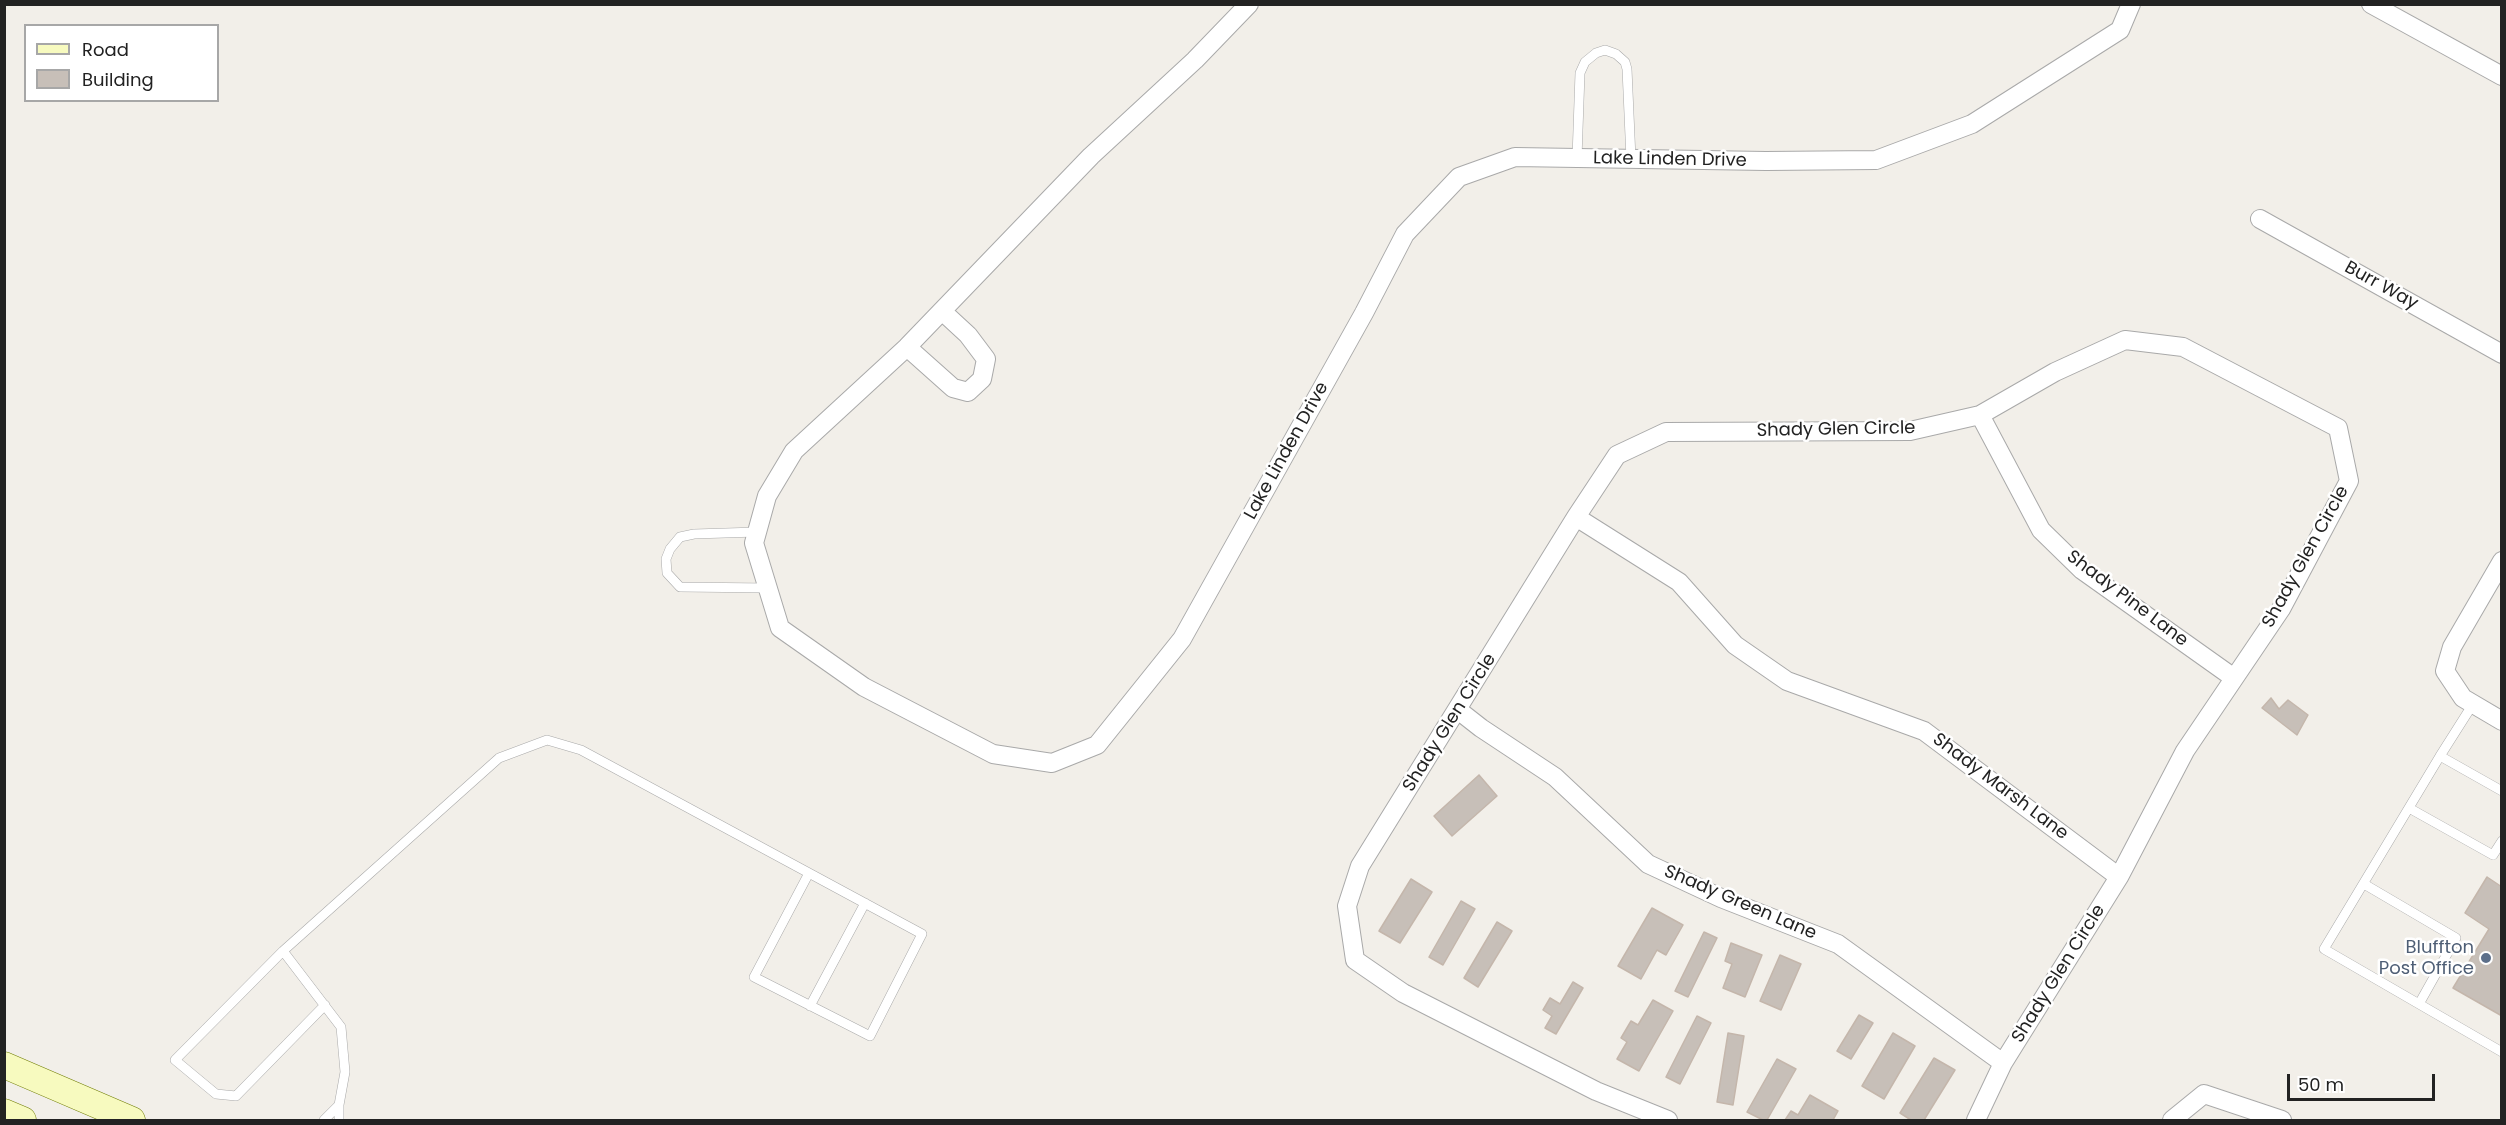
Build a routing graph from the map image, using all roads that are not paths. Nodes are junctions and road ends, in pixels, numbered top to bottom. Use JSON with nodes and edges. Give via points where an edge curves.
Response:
{"nodes":[{"id":1,"x":1249,"y":4,"type":"edge"},
{"id":2,"x":2131,"y":4,"type":"edge"},
{"id":3,"x":2371,"y":4,"type":"edge"},
{"id":4,"x":2502,"y":76,"type":"edge"},
{"id":5,"x":1577,"y":158,"type":"junction"},
{"id":6,"x":1631,"y":159,"type":"junction"},
{"id":7,"x":2260,"y":219,"type":"dead end"},
{"id":8,"x":942,"y":311,"type":"junction"},
{"id":9,"x":907,"y":347,"type":"junction"},
{"id":10,"x":2502,"y":354,"type":"edge"},
{"id":11,"x":1980,"y":415,"type":"junction"},
{"id":12,"x":1576,"y":517,"type":"junction"},
{"id":13,"x":757,"y":532,"type":"junction"},
{"id":14,"x":2502,"y":561,"type":"edge"},
{"id":15,"x":768,"y":588,"type":"junction"},
{"id":16,"x":2234,"y":678,"type":"junction"},
{"id":17,"x":2473,"y":704,"type":"junction"},
{"id":18,"x":1458,"y":710,"type":"junction"},
{"id":19,"x":2502,"y":721,"type":"edge"},
{"id":20,"x":2440,"y":756,"type":"junction"},
{"id":21,"x":2502,"y":792,"type":"edge"},
{"id":22,"x":2409,"y":808,"type":"junction"},
{"id":23,"x":2502,"y":841,"type":"edge"},
{"id":24,"x":809,"y":873,"type":"junction"},
{"id":25,"x":2119,"y":877,"type":"junction"},
{"id":26,"x":2364,"y":884,"type":"junction"},
{"id":27,"x":865,"y":903,"type":"junction"},
{"id":28,"x":284,"y":951,"type":"junction"},
{"id":29,"x":2419,"y":1004,"type":"junction"},
{"id":30,"x":325,"y":1005,"type":"junction"},
{"id":31,"x":810,"y":1006,"type":"junction"},
{"id":32,"x":2502,"y":1052,"type":"edge"},
{"id":33,"x":2003,"y":1064,"type":"junction"},
{"id":34,"x":4,"y":1065,"type":"edge"},
{"id":35,"x":339,"y":1105,"type":"junction"},
{"id":36,"x":4,"y":1112,"type":"edge"},
{"id":37,"x":23,"y":1120,"type":"edge"},
{"id":38,"x":132,"y":1120,"type":"edge"},
{"id":39,"x":324,"y":1120,"type":"edge"},
{"id":40,"x":339,"y":1120,"type":"edge"},
{"id":41,"x":1668,"y":1120,"type":"edge"},
{"id":42,"x":1976,"y":1120,"type":"edge"},
{"id":43,"x":2172,"y":1120,"type":"edge"},
{"id":44,"x":2282,"y":1120,"type":"edge"}],
"edges":[{"from":1,"to":8,"type":"street","name":"Lake Linden Drive","via":[[1091,156]]},
{"from":2,"to":6,"type":"street","name":"Lake Linden Drive","via":[[2120,30],[1972,123],[1876,160]]},
{"from":3,"to":4,"type":"street"},
{"from":5,"to":6,"type":"street","name":"Lake Linden Drive"},
{"from":5,"to":6,"type":"lane","via":[[1580,73],[1585,62],[1605,50],[1616,54],[1627,69]]},
{"from":5,"to":15,"type":"street","name":"Lake Linden Drive","via":[[1515,157],[1459,177],[1405,234],[1182,639],[1097,745],[1052,764],[993,754],[864,687],[780,628]]},
{"from":7,"to":10,"type":"street","name":"Burr Way"},
{"from":8,"to":9,"type":"street","name":"Lake Linden Drive"},
{"from":8,"to":9,"type":"street","via":[[986,359],[982,379],[968,392],[952,388]]},
{"from":9,"to":13,"type":"street","name":"Lake Linden Drive","via":[[794,451],[767,496]]},
{"from":11,"to":12,"type":"street","name":"Shady Glen Circle","via":[[1910,431],[1666,432],[1617,455]]},
{"from":11,"to":16,"type":"street","name":"Shady Pine Lane","via":[[2041,530],[2082,570]]},
{"from":11,"to":16,"type":"street","name":"Shady Glen Circle","via":[[2055,372],[2125,340],[2183,346],[2338,428],[2349,481],[2281,609]]},
{"from":12,"to":18,"type":"street","name":"Shady Glen Circle"},
{"from":12,"to":25,"type":"street","name":"Shady Marsh Lane","via":[[1679,582],[1736,645],[1786,681],[1924,730]]},
{"from":13,"to":15,"type":"street","name":"Lake Linden Drive","via":[[754,543]]},
{"from":13,"to":15,"type":"lane","via":[[680,537],[666,559],[667,573],[680,587]]},
{"from":14,"to":17,"type":"street","via":[[2452,647],[2445,671],[2463,699]]},
{"from":16,"to":25,"type":"street","name":"Shady Glen Circle","via":[[2185,751]]},
{"from":17,"to":19,"type":"street"},
{"from":17,"to":20,"type":"lane"},
{"from":18,"to":33,"type":"street","name":"Shady Green Lane","via":[[1555,777],[1648,864],[1721,898],[1838,944]]},
{"from":18,"to":41,"type":"street","name":"Shady Glen Circle","via":[[1360,866],[1347,906],[1355,960],[1414,999],[1596,1091]]},
{"from":20,"to":21,"type":"lane"},
{"from":20,"to":22,"type":"lane"},
{"from":22,"to":23,"type":"lane","via":[[2493,855]]},
{"from":22,"to":26,"type":"lane"},
{"from":24,"to":27,"type":"lane"},
{"from":24,"to":28,"type":"lane","via":[[581,750],[547,740],[499,758]]},
{"from":24,"to":31,"type":"lane","via":[[754,977]]},
{"from":25,"to":33,"type":"street","name":"Shady Glen Circle"},
{"from":26,"to":29,"type":"lane","via":[[2456,938]]},
{"from":26,"to":29,"type":"lane","via":[[2324,949]]},
{"from":27,"to":31,"type":"lane"},
{"from":27,"to":31,"type":"lane","via":[[922,934],[870,1036]]},
{"from":28,"to":30,"type":"lane"},
{"from":28,"to":30,"type":"lane","via":[[175,1060],[216,1094],[236,1096]]},
{"from":29,"to":32,"type":"lane"},
{"from":30,"to":35,"type":"lane","via":[[341,1027],[345,1072]]},
{"from":33,"to":42,"type":"street","name":"Shady Glen Circle"},
{"from":34,"to":38,"type":"main road"},
{"from":35,"to":39,"type":"lane"},
{"from":35,"to":40,"type":"lane"},
{"from":36,"to":37,"type":"main road"},
{"from":43,"to":44,"type":"street","via":[[2204,1094]]}]}
